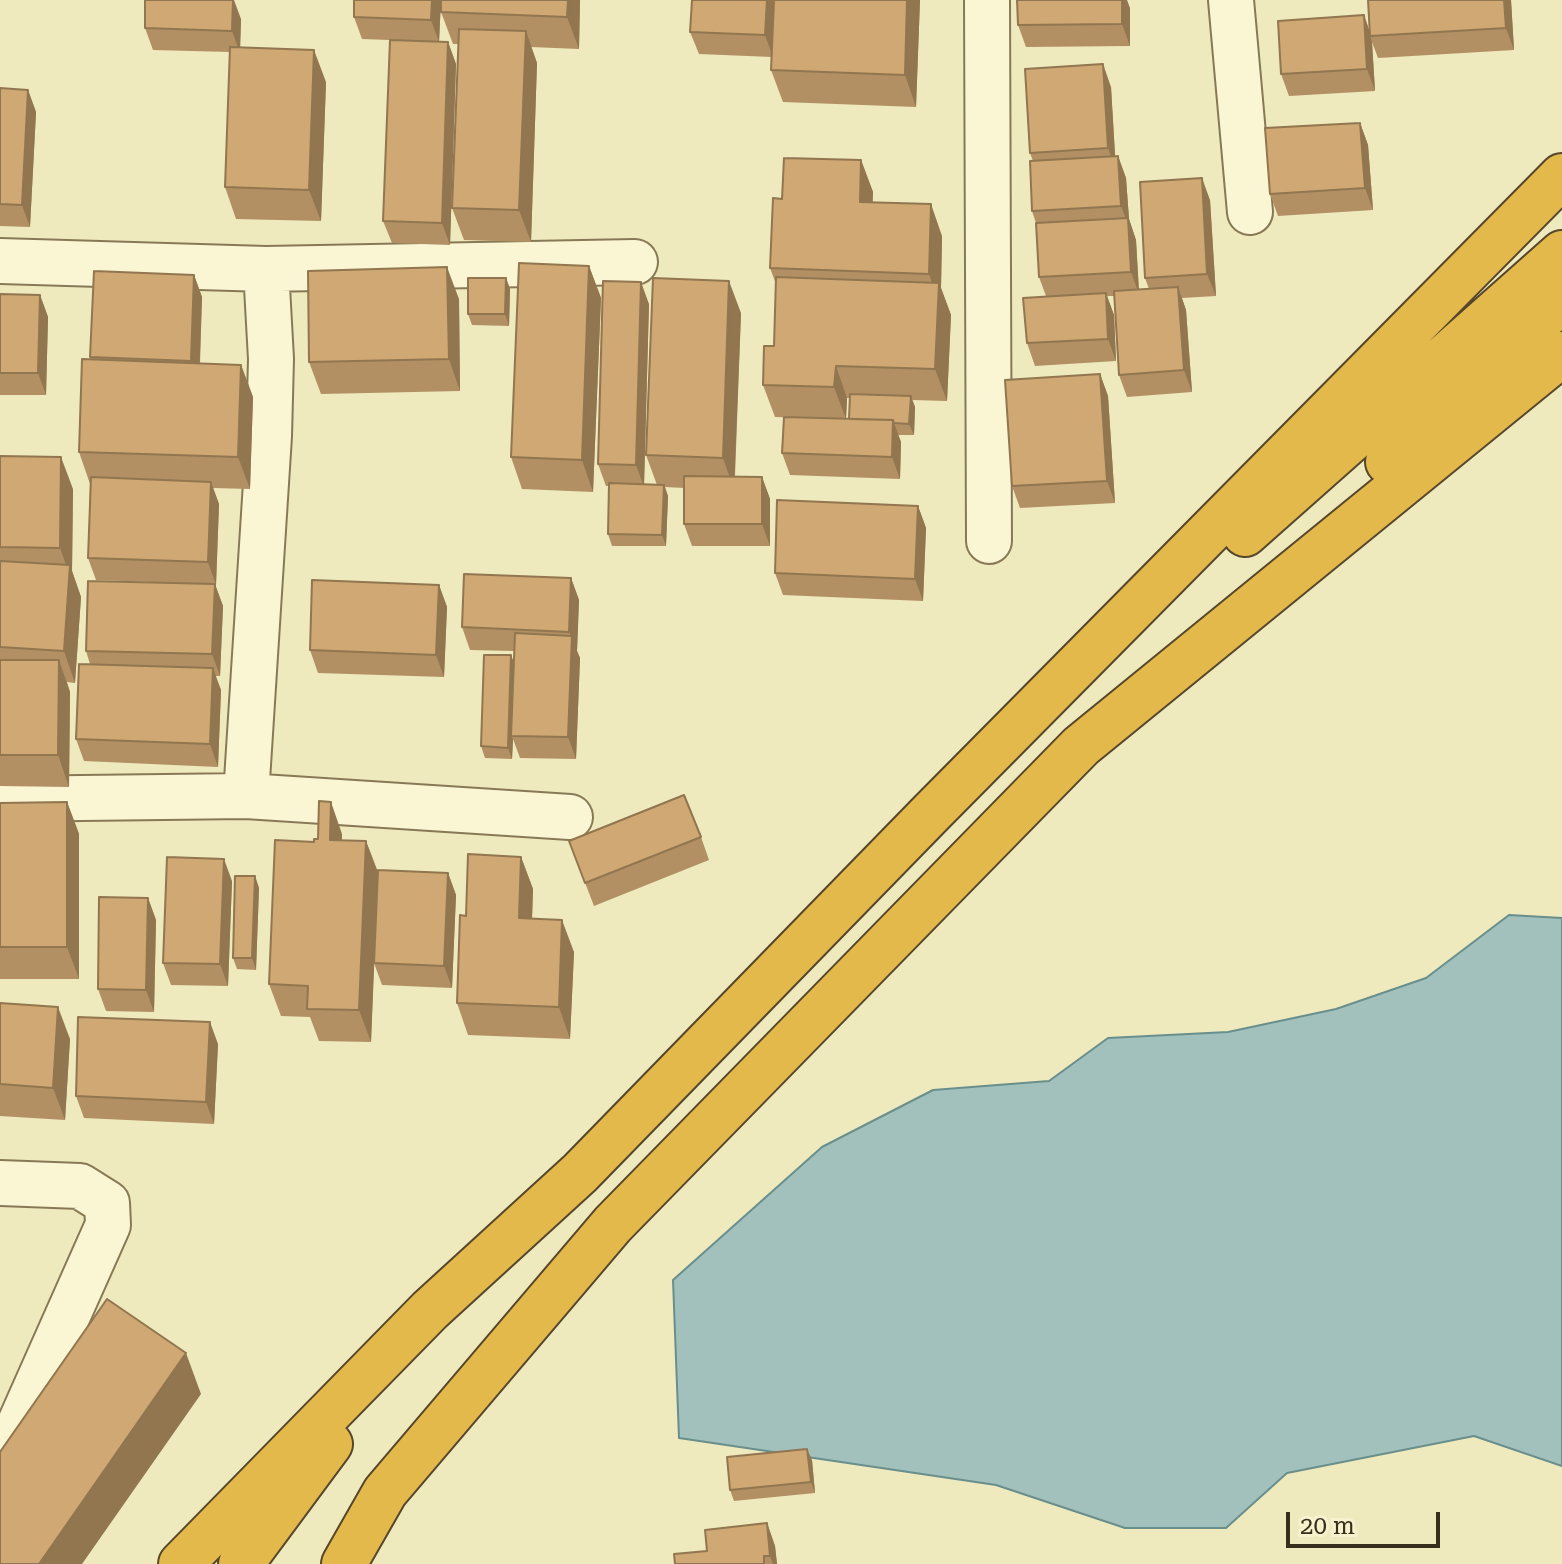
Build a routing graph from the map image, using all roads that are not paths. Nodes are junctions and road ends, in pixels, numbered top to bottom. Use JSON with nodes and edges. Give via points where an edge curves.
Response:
{"nodes":[{"id":1,"x":987,"y":0,"type":"edge"},
{"id":2,"x":1231,"y":0,"type":"edge"},
{"id":3,"x":1562,"y":176,"type":"edge"},
{"id":4,"x":1250,"y":212,"type":"dead end"},
{"id":5,"x":1562,"y":253,"type":"edge"},
{"id":6,"x":0,"y":261,"type":"edge"},
{"id":7,"x":635,"y":262,"type":"dead end"},
{"id":8,"x":266,"y":269,"type":"junction"},
{"id":9,"x":1562,"y":300,"type":"edge"},
{"id":10,"x":1562,"y":354,"type":"edge"},
{"id":11,"x":989,"y":541,"type":"dead end"},
{"id":12,"x":1081,"y":746,"type":"junction"},
{"id":13,"x":246,"y":796,"type":"junction"},
{"id":14,"x":0,"y":799,"type":"edge"},
{"id":15,"x":930,"y":814,"type":"junction"},
{"id":16,"x":570,"y":817,"type":"dead end"},
{"id":17,"x":0,"y":1183,"type":"edge"},
{"id":18,"x":430,"y":1310,"type":"junction"},
{"id":19,"x":0,"y":1468,"type":"edge"},
{"id":20,"x":181,"y":1564,"type":"edge"},
{"id":21,"x":241,"y":1564,"type":"edge"},
{"id":22,"x":344,"y":1564,"type":"edge"}],
"edges":[{"from":1,"to":11,"type":"street"},
{"from":2,"to":4,"type":"street"},
{"from":3,"to":15,"type":"highway"},
{"from":5,"to":15,"type":"highway"},
{"from":6,"to":8,"type":"street"},
{"from":7,"to":8,"type":"street"},
{"from":8,"to":13,"type":"street","via":[[269,436]]},
{"from":9,"to":12,"type":"highway"},
{"from":10,"to":12,"type":"highway"},
{"from":12,"to":22,"type":"highway","via":[[613,1224],[385,1492]]},
{"from":13,"to":14,"type":"street"},
{"from":13,"to":16,"type":"street"},
{"from":15,"to":18,"type":"highway","via":[[580,1173]]},
{"from":17,"to":19,"type":"street","via":[[80,1186],[107,1203],[108,1225]]},
{"from":18,"to":20,"type":"highway"},
{"from":18,"to":21,"type":"highway"}]}
